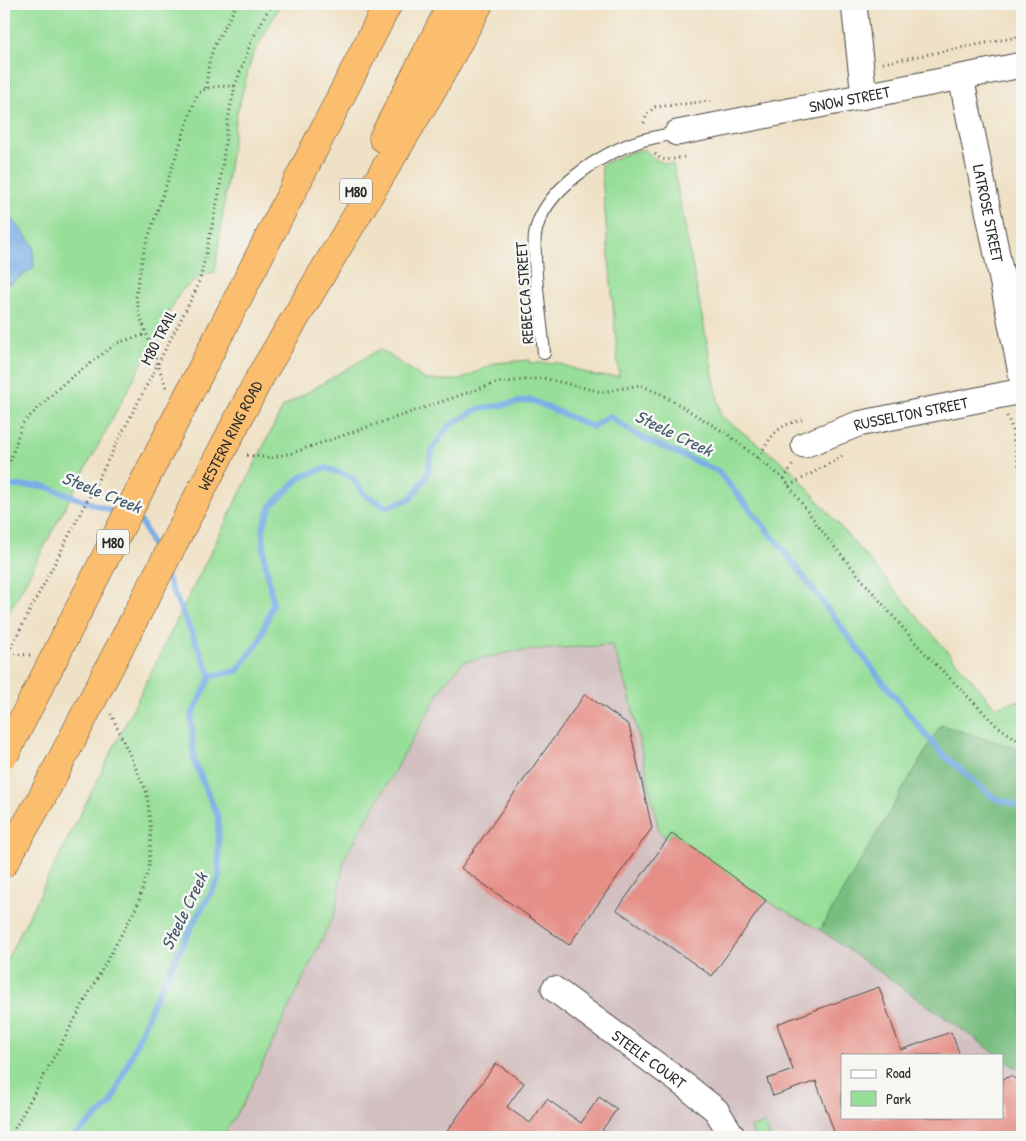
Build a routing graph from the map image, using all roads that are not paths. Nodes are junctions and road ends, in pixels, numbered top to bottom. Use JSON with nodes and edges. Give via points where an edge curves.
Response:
{"nodes":[{"id":1,"x":370,"y":4,"type":"edge"},
{"id":2,"x":388,"y":4,"type":"edge"},
{"id":3,"x":452,"y":4,"type":"edge"},
{"id":4,"x":479,"y":4,"type":"edge"},
{"id":5,"x":854,"y":4,"type":"edge"},
{"id":6,"x":1022,"y":65,"type":"edge"},
{"id":7,"x":960,"y":77,"type":"junction"},
{"id":8,"x":864,"y":96,"type":"junction"},
{"id":9,"x":677,"y":133,"type":"joint"},
{"id":10,"x":222,"y":329,"type":"junction"},
{"id":11,"x":544,"y":353,"type":"dead end"},
{"id":12,"x":260,"y":377,"type":"junction"},
{"id":13,"x":1022,"y":378,"type":"edge"},
{"id":14,"x":1022,"y":391,"type":"edge"},
{"id":15,"x":804,"y":445,"type":"dead end"},
{"id":16,"x":4,"y":755,"type":"edge"},
{"id":17,"x":4,"y":863,"type":"edge"},
{"id":18,"x":554,"y":989,"type":"dead end"},
{"id":19,"x":733,"y":1137,"type":"edge"}],
"edges":[{"from":1,"to":10,"type":"highway"},
{"from":2,"to":10,"type":"highway","number":"M80"},
{"from":3,"to":12,"type":"highway","name":"WESTERN RING ROAD","number":"M80"},
{"from":4,"to":12,"type":"highway","via":[[435,85]]},
{"from":5,"to":8,"type":"street"},
{"from":6,"to":7,"type":"street","name":"SNOW STREET"},
{"from":7,"to":8,"type":"street","name":"SNOW STREET"},
{"from":7,"to":13,"type":"street","name":"LATROSE STREET"},
{"from":8,"to":9,"type":"street","name":"SNOW STREET"},
{"from":9,"to":11,"type":"lane","name":"REBECCA STREET","via":[[619,149],[584,170],[547,204],[535,236]]},
{"from":10,"to":16,"type":"highway","number":"M80","bridge":true},
{"from":12,"to":17,"type":"highway","name":"WESTERN RING ROAD","number":"M80","bridge":true,"via":[[40,801]]},
{"from":14,"to":15,"type":"street","name":"RUSSELTON STREET","via":[[858,424]]},
{"from":18,"to":19,"type":"street","name":"STEELE COURT","via":[[716,1110]]}]}
